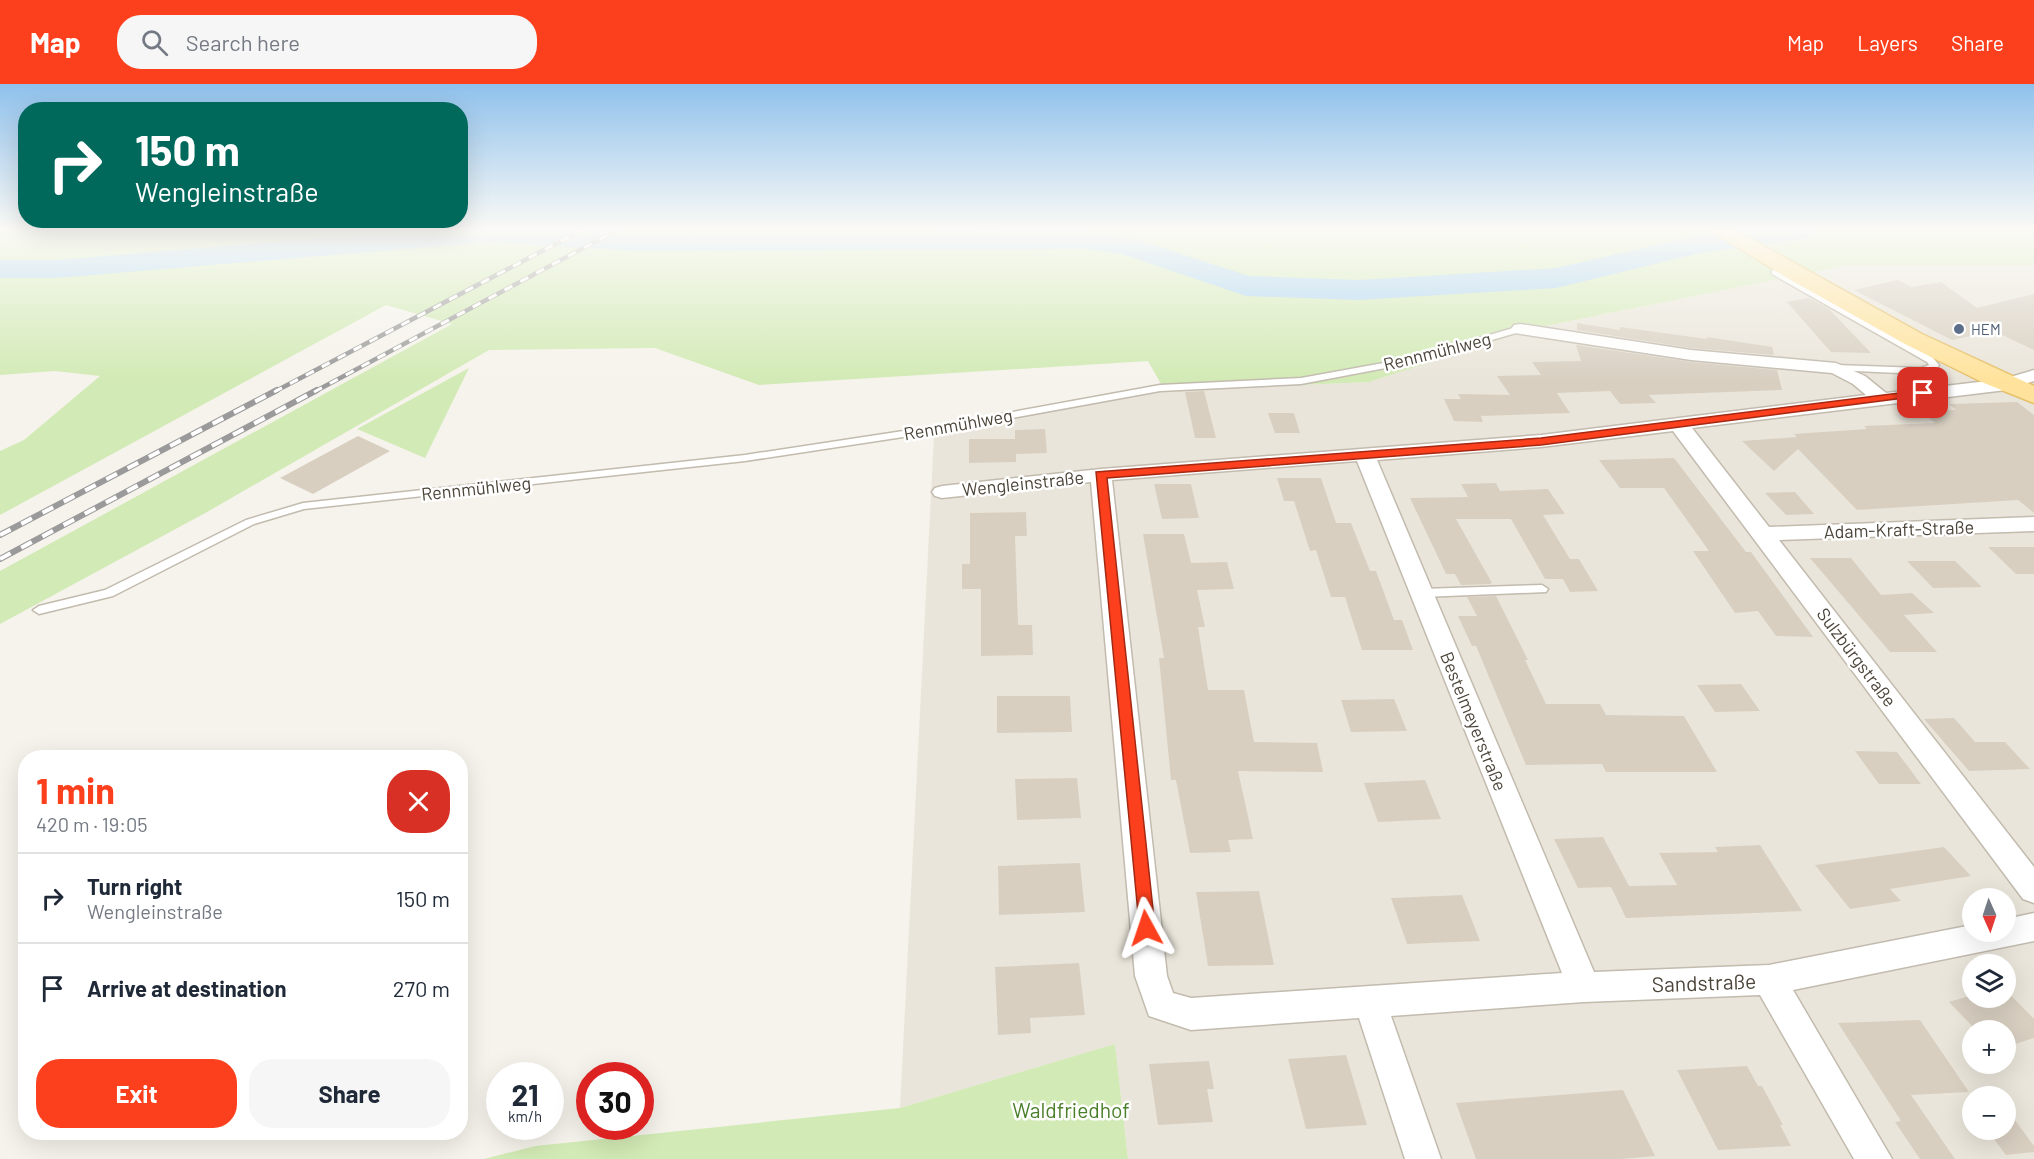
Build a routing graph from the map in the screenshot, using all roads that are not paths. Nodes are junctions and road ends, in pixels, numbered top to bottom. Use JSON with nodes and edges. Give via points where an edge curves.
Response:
{"nodes":[{"id":1,"x":1789,"y":280,"type":"edge"},
{"id":2,"x":1806,"y":280,"type":"edge"},
{"id":3,"x":1520,"y":329,"type":"joint"},
{"id":4,"x":1836,"y":368,"type":"junction"},
{"id":5,"x":2034,"y":375,"type":"edge"},
{"id":6,"x":2006,"y":384,"type":"junction"},
{"id":7,"x":2034,"y":395,"type":"edge"},
{"id":8,"x":1881,"y":398,"type":"junction"},
{"id":9,"x":1679,"y":425,"type":"junction"},
{"id":10,"x":1365,"y":455,"type":"junction"},
{"id":11,"x":1101,"y":475,"type":"junction"},
{"id":12,"x":942,"y":492,"type":"dead end"},
{"id":13,"x":2034,"y":524,"type":"edge"},
{"id":14,"x":1764,"y":534,"type":"junction"},
{"id":15,"x":1542,"y":590,"type":"dead end"},
{"id":16,"x":1422,"y":593,"type":"junction"},
{"id":17,"x":39,"y":610,"type":"dead end"},
{"id":18,"x":2034,"y":890,"type":"edge"},
{"id":19,"x":2027,"y":935,"type":"edge"},
{"id":20,"x":1769,"y":980,"type":"junction"},
{"id":21,"x":1584,"y":987,"type":"junction"},
{"id":22,"x":1370,"y":1002,"type":"junction"},
{"id":23,"x":1423,"y":1159,"type":"edge"},
{"id":24,"x":1874,"y":1159,"type":"edge"}],
"edges":[{"from":1,"to":4,"type":"lane","via":[[1934,365],[1921,371]]},
{"from":2,"to":6,"type":"main road"},
{"from":3,"to":4,"type":"street","name":"Rennmühlweg","via":[[1691,355]]},
{"from":3,"to":17,"type":"lane","name":"Rennmühlweg","via":[[1412,360],[1301,381],[1160,388],[936,429],[745,458],[303,506],[250,522],[109,593]]},
{"from":4,"to":8,"type":"street","name":"Rennmühlweg"},
{"from":5,"to":6,"type":"street","name":"Wengleinstraße"},
{"from":6,"to":7,"type":"main road"},
{"from":6,"to":8,"type":"street","name":"Wengleinstraße"},
{"from":8,"to":9,"type":"street","name":"Wengleinstraße"},
{"from":9,"to":10,"type":"street","name":"Wengleinstraße"},
{"from":9,"to":14,"type":"street","name":"Sulzbürgstraße"},
{"from":10,"to":11,"type":"street","name":"Wengleinstraße"},
{"from":10,"to":16,"type":"street","name":"Bestelmeyerstraße"},
{"from":11,"to":12,"type":"street","name":"Wengleinstraße"},
{"from":11,"to":22,"type":"street","name":"Sandstraße","via":[[1151,976],[1161,1005],[1191,1014]]},
{"from":13,"to":14,"type":"street","name":"Adam-Kraft-Straße"},
{"from":14,"to":18,"type":"street","name":"Sulzbürgstraße"},
{"from":15,"to":16,"type":"lane"},
{"from":16,"to":21,"type":"street","name":"Bestelmeyerstraße"},
{"from":19,"to":20,"type":"street","name":"Sandstraße"},
{"from":20,"to":21,"type":"street","name":"Sandstraße"},
{"from":20,"to":24,"type":"street"},
{"from":21,"to":22,"type":"street","name":"Sandstraße"},
{"from":22,"to":23,"type":"street"}]}
